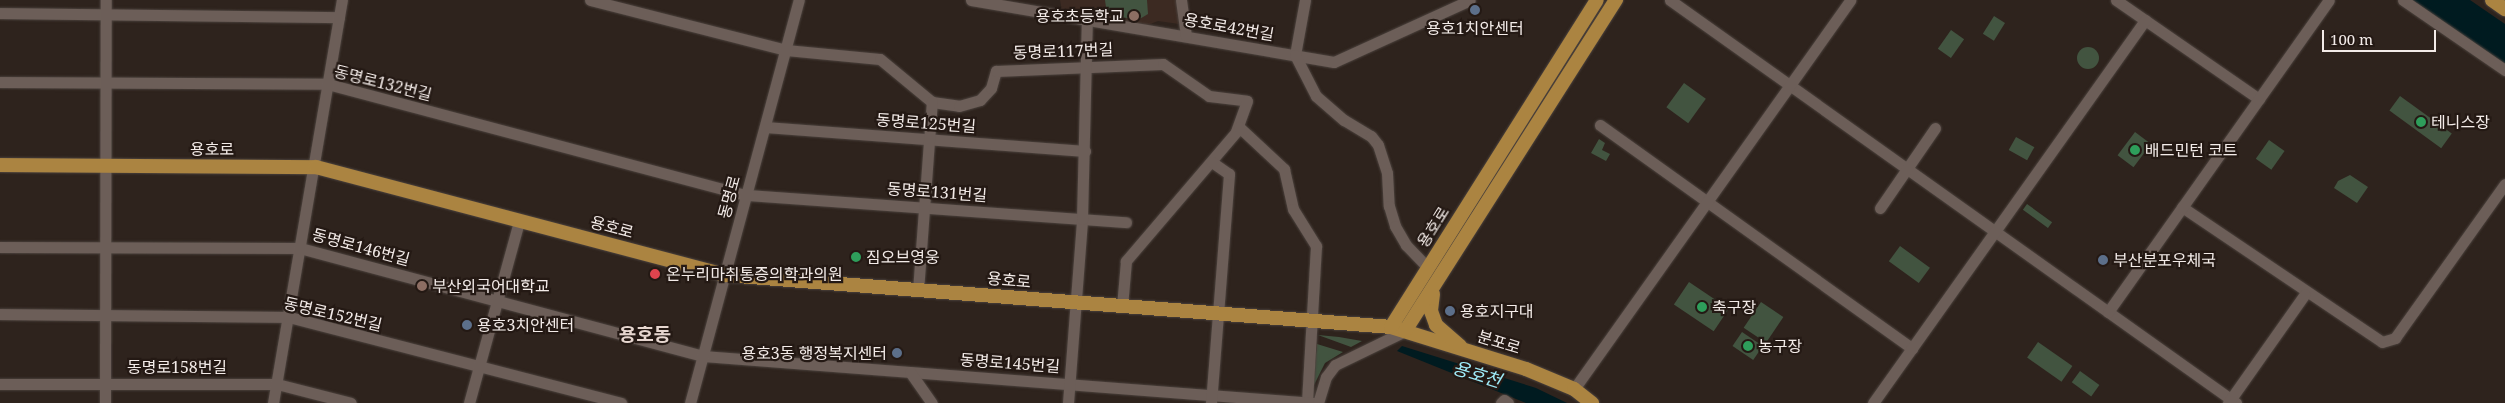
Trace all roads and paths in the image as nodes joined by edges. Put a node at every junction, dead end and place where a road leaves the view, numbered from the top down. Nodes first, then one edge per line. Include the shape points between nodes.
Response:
1 (106, 0) edge
2 (342, 0) edge
3 (590, 0) edge
4 (799, 0) edge
5 (971, 0) edge
6 (1181, 0) edge
7 (1305, 0) edge
8 (1470, 0) edge
9 (1597, 0) edge
10 (1616, 0) edge
11 (1670, 0) edge
12 (1850, 0) edge
13 (2116, 0) edge
14 (2329, 0) edge
15 (2403, 0) edge
16 (2492, 0) edge
17 (2505, 9) edge
18 (0, 13) edge
19 (106, 14) junction
20 (339, 17) junction
21 (1087, 20) junction
22 (2145, 20) junction
23 (1186, 36) junction
24 (786, 50) junction
25 (1295, 55) junction
26 (1088, 66) junction
27 (2505, 70) edge
28 (0, 82) edge
29 (106, 82) junction
30 (328, 84) junction
31 (1790, 85) junction
32 (2259, 99) junction
33 (932, 102) junction
34 (1600, 126) dead end
35 (765, 127) junction
36 (1239, 127) junction
37 (1936, 128) dead end
38 (929, 139) junction
39 (1085, 151) junction
40 (1212, 162) junction
41 (0, 166) edge
42 (105, 166) junction
43 (316, 167) junction
44 (1908, 169) junction
45 (2505, 184) edge
46 (746, 195) junction
47 (1708, 200) junction
48 (924, 208) junction
49 (1880, 208) dead end
50 (2182, 208) junction
51 (1082, 219) junction
52 (519, 221) junction
53 (1126, 222) dead end
54 (1995, 232) junction
55 (1446, 239) junction
56 (0, 247) edge
57 (105, 247) junction
58 (300, 248) junction
59 (1428, 268) junction
60 (725, 275) junction
61 (1437, 283) junction
62 (918, 291) junction
63 (2305, 294) junction
64 (498, 300) junction
65 (1076, 303) junction
66 (1122, 307) junction
67 (2108, 312) junction
68 (0, 314) edge
69 (106, 315) junction
70 (1219, 315) junction
71 (289, 317) junction
72 (1310, 322) junction
73 (1391, 327) junction
74 (1406, 331) junction
75 (1369, 347) junction
76 (1912, 348) junction
77 (1464, 350) junction
78 (703, 356) junction
79 (479, 366) junction
80 (910, 372) junction
81 (106, 383) junction
82 (0, 384) edge
83 (277, 384) junction
84 (1069, 384) junction
85 (1574, 388) junction
86 (1212, 399) edge
87 (1307, 402) edge
88 (2231, 402) edge
89 (106, 403) edge
90 (273, 403) edge
91 (351, 403) edge
92 (469, 403) edge
93 (621, 403) edge
94 (690, 403) edge
95 (932, 403) edge
96 (1068, 403) edge
97 (1314, 403) edge
98 (1318, 403) edge
99 (1501, 403) edge
100 (1508, 403) edge
101 (1592, 403) edge
102 (1873, 403) edge

1 - 19 street
2 - 20 street
3 - 24 street
4 - 24 street, 동명로
5 - 21 street, 용호로42번길
6 - 23 street
7 - 25 street
8 - 25 street, 용호로42번길 via 1334,62
9 - 55 main road, 용호로
10 - 61 main road, 용호로
11 - 31 street
12 - 31 street
13 - 22 street
14 - 32 street
15 - 27 street
16 - 17 main road
18 - 19 street
19 - 20 street
19 - 29 street
20 - 30 street
21 - 23 street, 용호로42번길
21 - 26 street
22 - 32 street
22 - 54 street
23 - 25 street, 용호로42번길
24 - 33 street via 880,59
24 - 35 street, 동명로
25 - 59 street via 1316,96 1344,120 1371,136 1378,145 1387,173 1395,226 1406,245
26 - 33 street, 동명로117번길 via 996,71 991,88 980,100 959,106
26 - 36 street, 동명로117번길 via 1163,64 1208,96 1247,101
26 - 39 street
28 - 29 street, 동명로132번길
29 - 30 street, 동명로132번길
29 - 42 street
30 - 43 street
30 - 46 street, 동명로132번길
31 - 44 street
31 - 47 street
32 - 50 street
33 - 38 street
34 - 47 street
35 - 38 street, 동명로125번길
35 - 46 street, 동명로
36 - 40 street
36 - 72 street via 1284,169 1294,209 1316,246
37 - 44 street
38 - 39 street, 동명로125번길
38 - 48 street
39 - 51 street
40 - 66 street via 1126,261
40 - 70 street via 1229,174
41 - 42 main road, 용호로
42 - 43 main road, 용호로
42 - 57 street
43 - 52 main road, 용호로
43 - 58 street
44 - 49 street
44 - 54 street
45 - 63 street via 2389,342 2376,342
46 - 48 street, 동명로131번길
46 - 60 street, 동명로
47 - 76 street
47 - 85 street
48 - 51 street, 동명로131번길
48 - 62 street
50 - 63 street
50 - 67 street
51 - 53 street, 동명로131번길
51 - 65 street
52 - 60 main road, 용호로
52 - 64 street
54 - 67 street
54 - 76 street
55 - 59 main road, 용호로
55 - 61 main road via 1446,250 1436,274
56 - 57 street, 동명로146번길
57 - 58 street, 동명로146번길
57 - 69 street
58 - 64 street, 동명로146번길
58 - 71 street
59 - 73 main road, 용호로
60 - 62 main road, 용호로
60 - 78 street, 동명로
61 - 74 main road, 용호로
61 - 77 main road via 1431,311 1436,325
62 - 65 main road, 용호로
63 - 88 street
64 - 78 street, 동명로146번길
64 - 79 street
65 - 66 main road, 용호로
65 - 84 street
66 - 70 main road, 용호로
67 - 88 street
68 - 69 street, 동명로152번길
69 - 71 street, 동명로152번길
69 - 81 street
70 - 72 main road, 용호로
70 - 86 street
71 - 79 street, 동명로152번길
71 - 83 street
72 - 73 main road, 용호로
72 - 87 street
73 - 74 main road, 분포로
73 - 75 street
74 - 75 street
74 - 77 main road, 분포로
75 - 98 street via 1335,365 1326,376
76 - 102 street
77 - 85 main road, 분포로
78 - 80 street, 동명로145번길
78 - 94 street, 동명로
79 - 92 street
79 - 93 street, 동명로152번길
80 - 84 street, 동명로145번길
80 - 95 street
81 - 82 street, 동명로158번길
81 - 83 street, 동명로158번길
81 - 89 street
83 - 90 street
83 - 91 street, 동명로158번길
84 - 86 street, 동명로145번길
84 - 96 street
85 - 101 main road, 분포로
86 - 87 street, 동명로145번길
87 - 97 street, 동명로145번길
99 - 100 street via 1504,400

